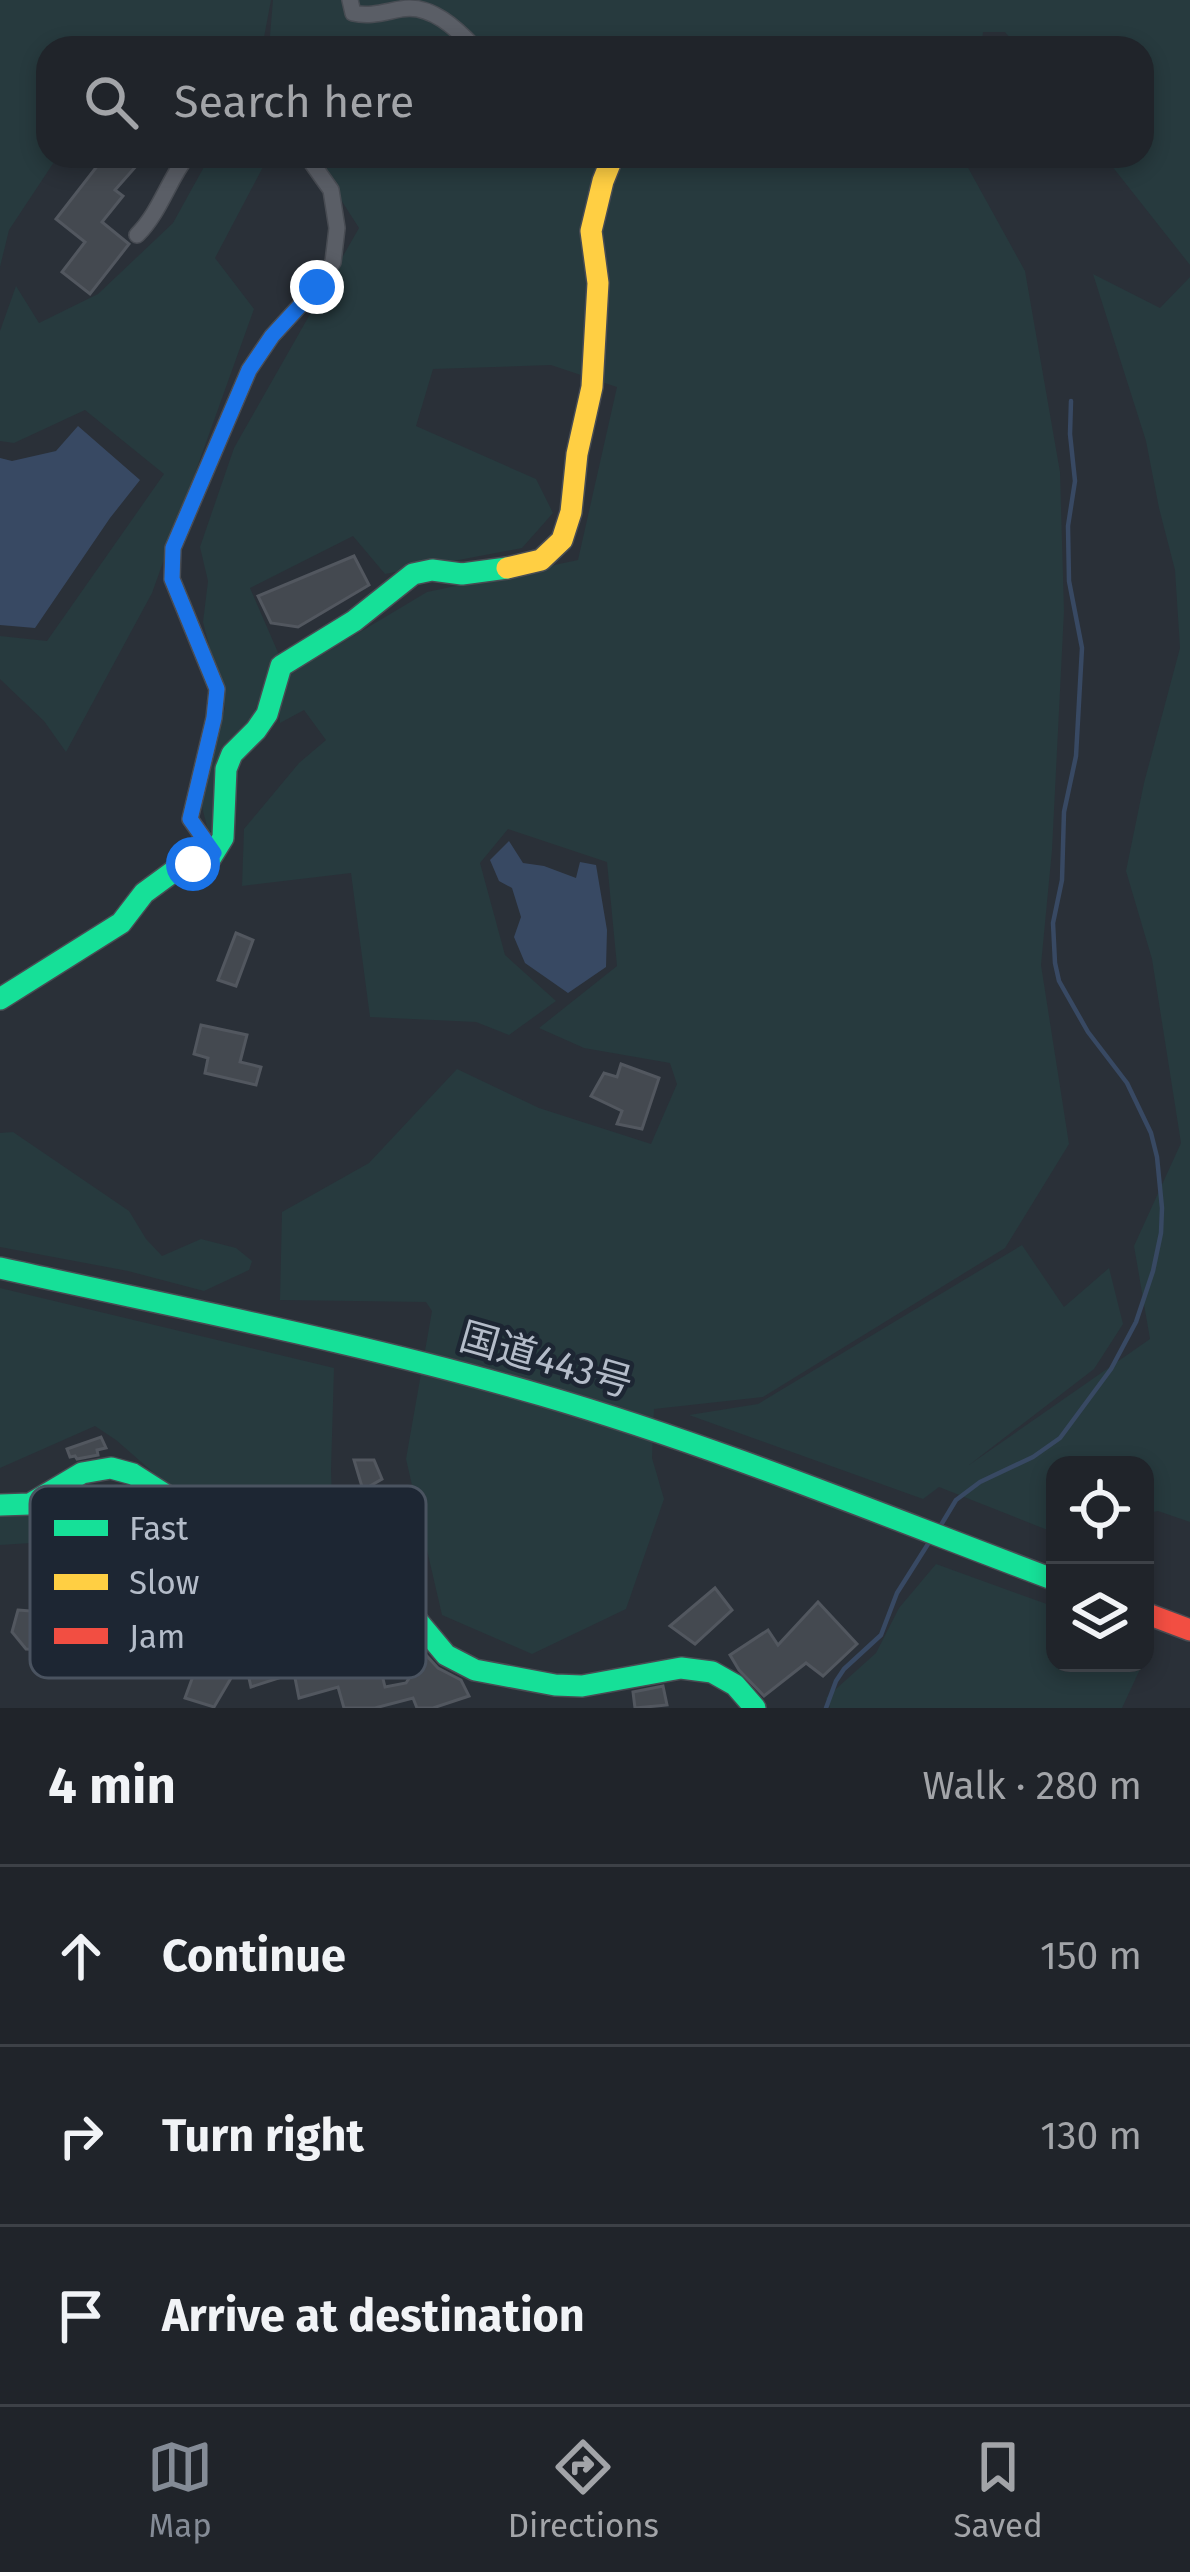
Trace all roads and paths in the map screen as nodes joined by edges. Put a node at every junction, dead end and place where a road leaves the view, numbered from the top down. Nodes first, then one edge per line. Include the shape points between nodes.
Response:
1 (350, 0) edge
2 (463, 36) edge
3 (178, 168) edge
4 (315, 168) edge
5 (608, 168) edge
6 (137, 235) dead end
7 (214, 853) junction
8 (0, 999) edge
9 (0, 1268) edge
10 (60, 1486) edge
11 (152, 1486) edge
12 (30, 1504) edge
13 (0, 1505) edge
14 (1046, 1577) edge
15 (1154, 1616) edge
16 (1190, 1630) edge
17 (426, 1631) edge
18 (755, 1708) edge

1 - 2 street via 353,13 366,16 426,11
3 - 6 street
4 - 7 street via 331,190 333,262 249,370 173,548 172,579 217,689 190,819
5 - 7 main road via 591,231 598,283 592,387 562,540 524,565 413,574 281,666 267,714 226,769 223,838
7 - 8 main road via 174,871 121,923
9 - 14 main road, 国道443号 via 546,1396
10 - 11 main road via 111,1468
12 - 13 main road
15 - 16 main road
17 - 18 main road via 476,1670 582,1686 681,1668 712,1672

